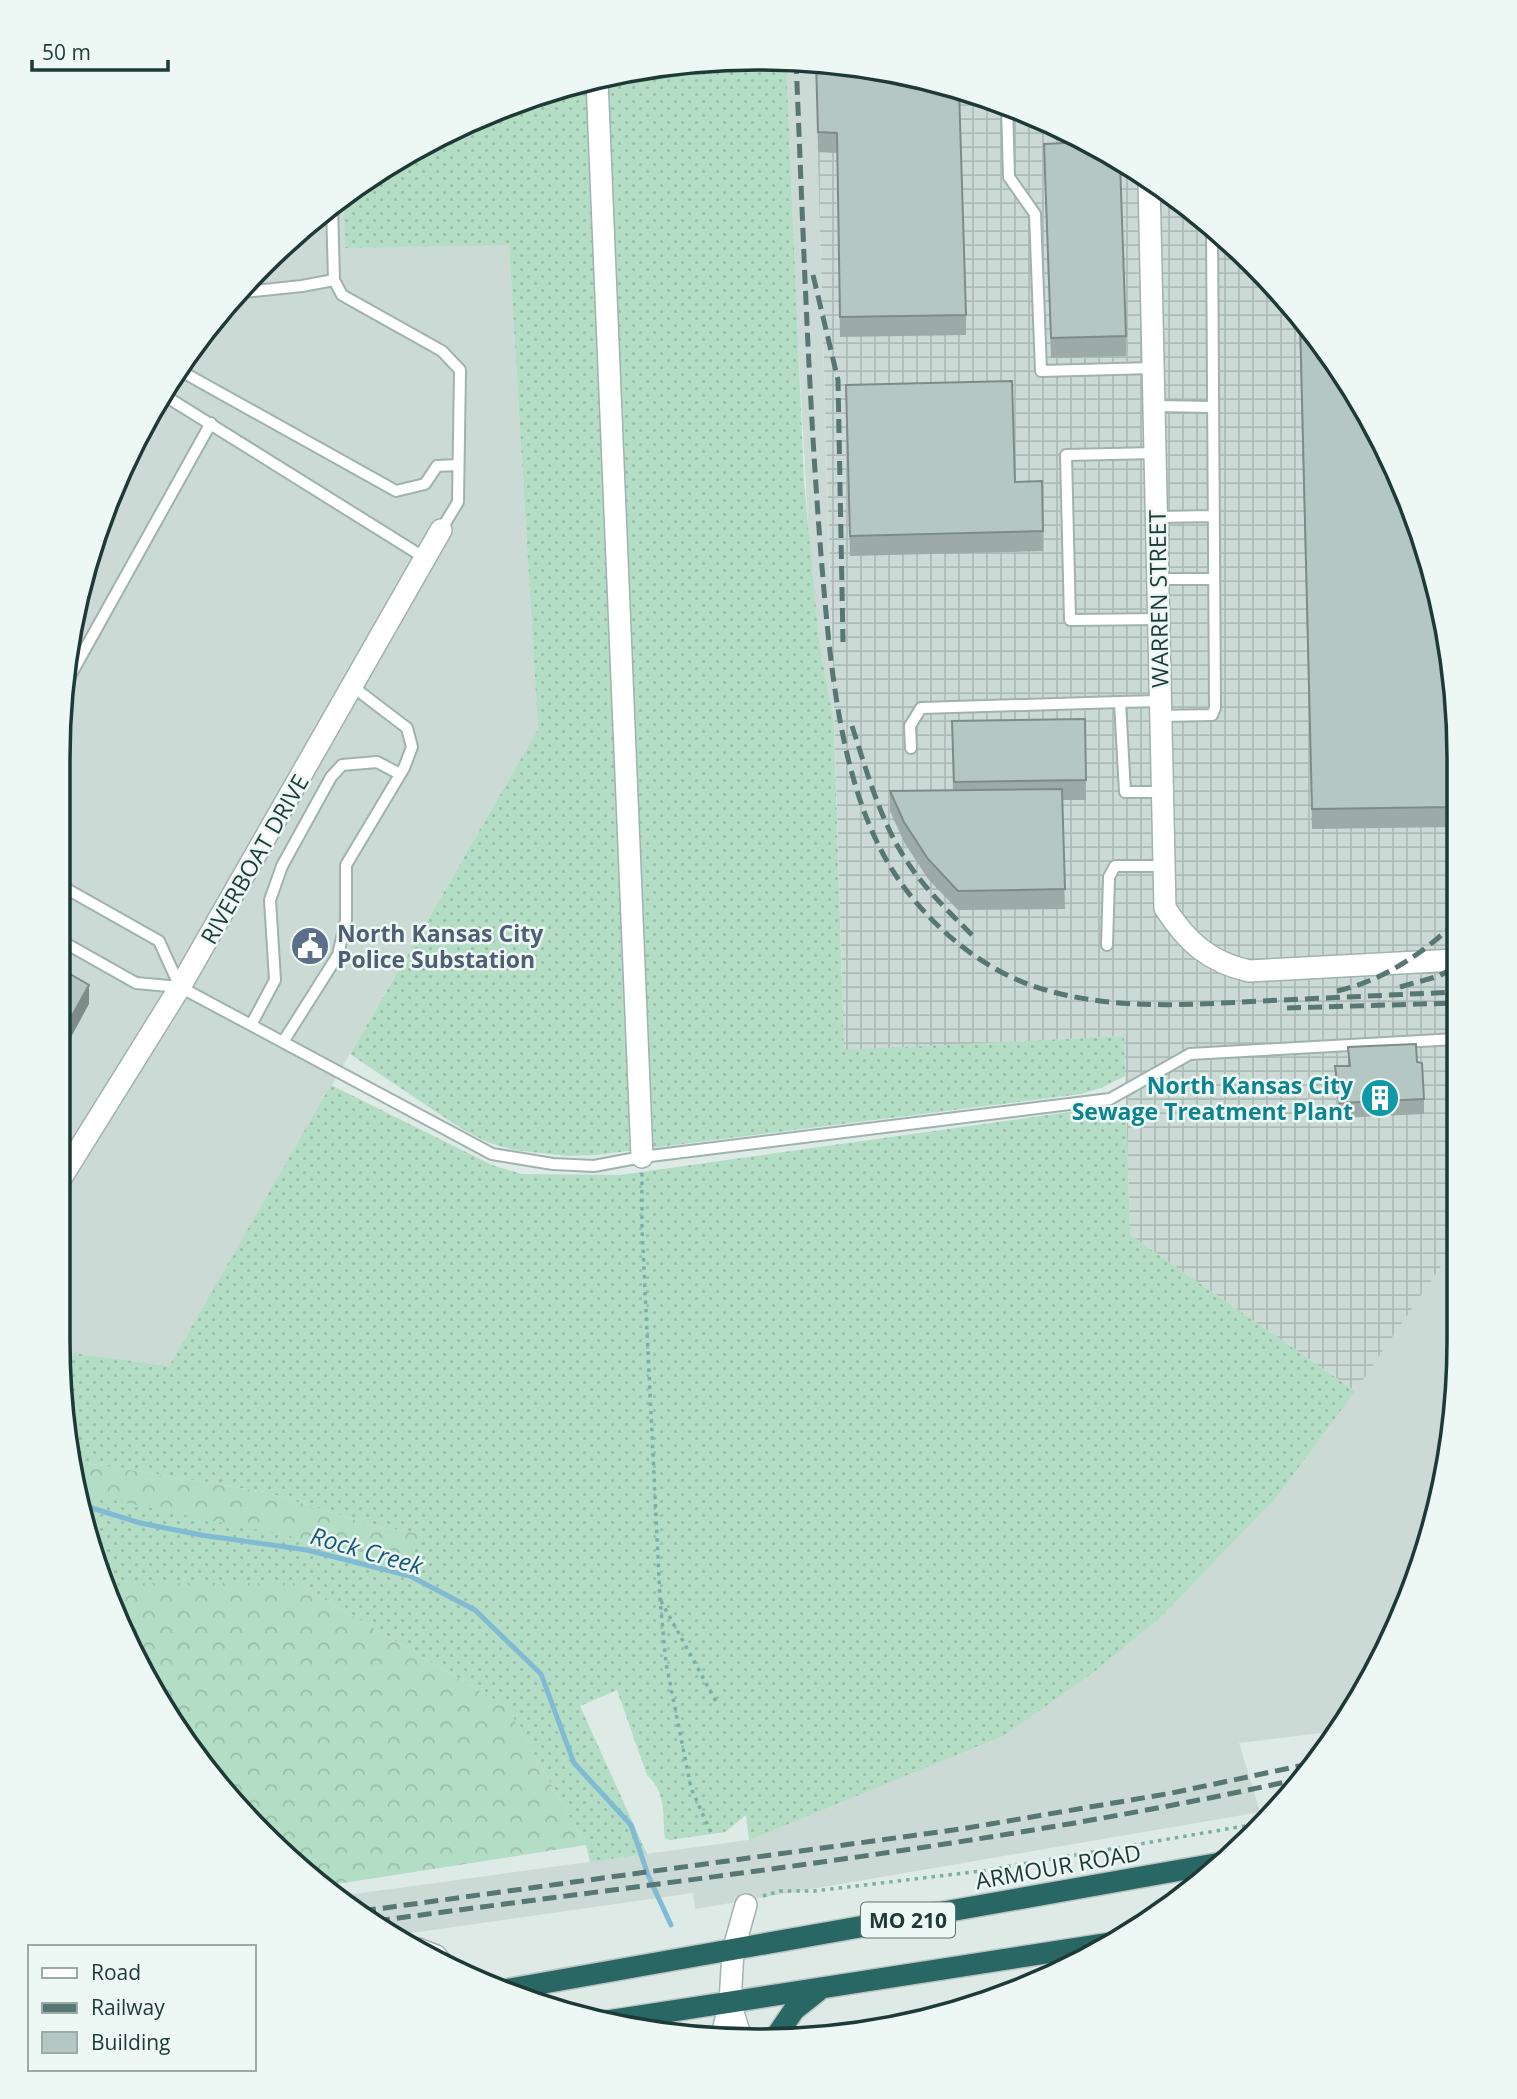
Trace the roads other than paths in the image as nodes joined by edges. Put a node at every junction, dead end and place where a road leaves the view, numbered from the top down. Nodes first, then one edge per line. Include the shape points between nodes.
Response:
1 (597, 89) edge
2 (1007, 117) edge
3 (1153, 194) edge
4 (332, 218) edge
5 (1212, 241) edge
6 (334, 280) junction
7 (254, 291) edge
8 (1153, 368) junction
9 (187, 374) edge
10 (171, 400) edge
11 (1154, 406) junction
12 (1213, 407) junction
13 (211, 424) junction
14 (1155, 453) junction
15 (458, 465) junction
16 (1214, 516) junction
17 (1156, 517) junction
18 (441, 530) joint
19 (425, 558) junction
20 (1158, 579) junction
21 (1214, 579) junction
22 (1159, 618) junction
23 (77, 664) edge
24 (352, 686) junction
25 (1119, 702) junction
26 (1161, 708) junction
27 (911, 748) dead end
28 (400, 774) junction
29 (1162, 792) junction
30 (1164, 866) junction
31 (70, 891) edge
32 (1107, 945) dead end
33 (70, 946) edge
34 (1447, 960) edge
35 (180, 987) junction
36 (251, 1025) junction
37 (1447, 1040) edge
38 (283, 1042) junction
39 (642, 1157) junction
40 (70, 1164) edge
41 (1202, 1866) edge
42 (746, 1905) road end
43 (1083, 1947) edge
44 (733, 1951) junction
45 (523, 1987) edge
46 (820, 1989) junction
47 (730, 2003) junction
48 (641, 2016) junction
49 (632, 2017) edge
50 (646, 2019) edge
51 (724, 2028) edge
52 (781, 2028) edge
53 (738, 2029) edge

1 - 39 street
2 - 8 lane via 1009,177 1035,214 1041,370
3 - 8 street, WARREN STREET
4 - 6 lane
5 - 12 lane
6 - 7 lane
6 - 15 lane via 342,295 442,351 460,370
8 - 11 street, WARREN STREET
9 - 15 lane via 396,491 425,484 437,466
10 - 13 lane
11 - 12 lane
11 - 14 street, WARREN STREET
12 - 16 lane
13 - 19 lane
13 - 23 lane
14 - 17 street, WARREN STREET
14 - 22 lane via 1066,455 1070,620
15 - 18 lane via 458,502
16 - 17 lane
16 - 21 lane
17 - 20 street, WARREN STREET
18 - 19 street, RIVERBOAT DRIVE
19 - 24 street, RIVERBOAT DRIVE
20 - 21 lane
20 - 22 street, WARREN STREET
21 - 26 lane via 1212,716
22 - 26 street, WARREN STREET
24 - 28 lane via 407,728 412,747
24 - 35 street, RIVERBOAT DRIVE
25 - 26 lane
25 - 27 lane via 920,708 910,726
25 - 29 lane via 1125,792
26 - 29 street, WARREN STREET
28 - 36 lane via 377,762 342,765 331,777 282,866 270,900 275,980
28 - 38 lane via 346,865 346,920 338,955
29 - 30 street, WARREN STREET
30 - 32 lane via 1115,866 1109,877
30 - 34 street, WARREN STREET via 1165,908 1179,930 1228,967 1249,971
31 - 35 lane via 159,941
33 - 35 lane via 136,983
35 - 36 lane
35 - 40 street, RIVERBOAT DRIVE
36 - 38 lane
37 - 39 lane via 1190,1054 1110,1099
38 - 39 lane via 492,1154 594,1166
41 - 44 highway, ARMOUR ROAD / MO 210
42 - 44 street
43 - 46 highway, MO 210
44 - 45 highway, MO 210
44 - 47 street
46 - 47 highway, MO 210
46 - 52 highway via 794,2010
47 - 48 highway, MO 210
47 - 51 street
47 - 53 street
48 - 49 highway, MO 210
48 - 50 highway

